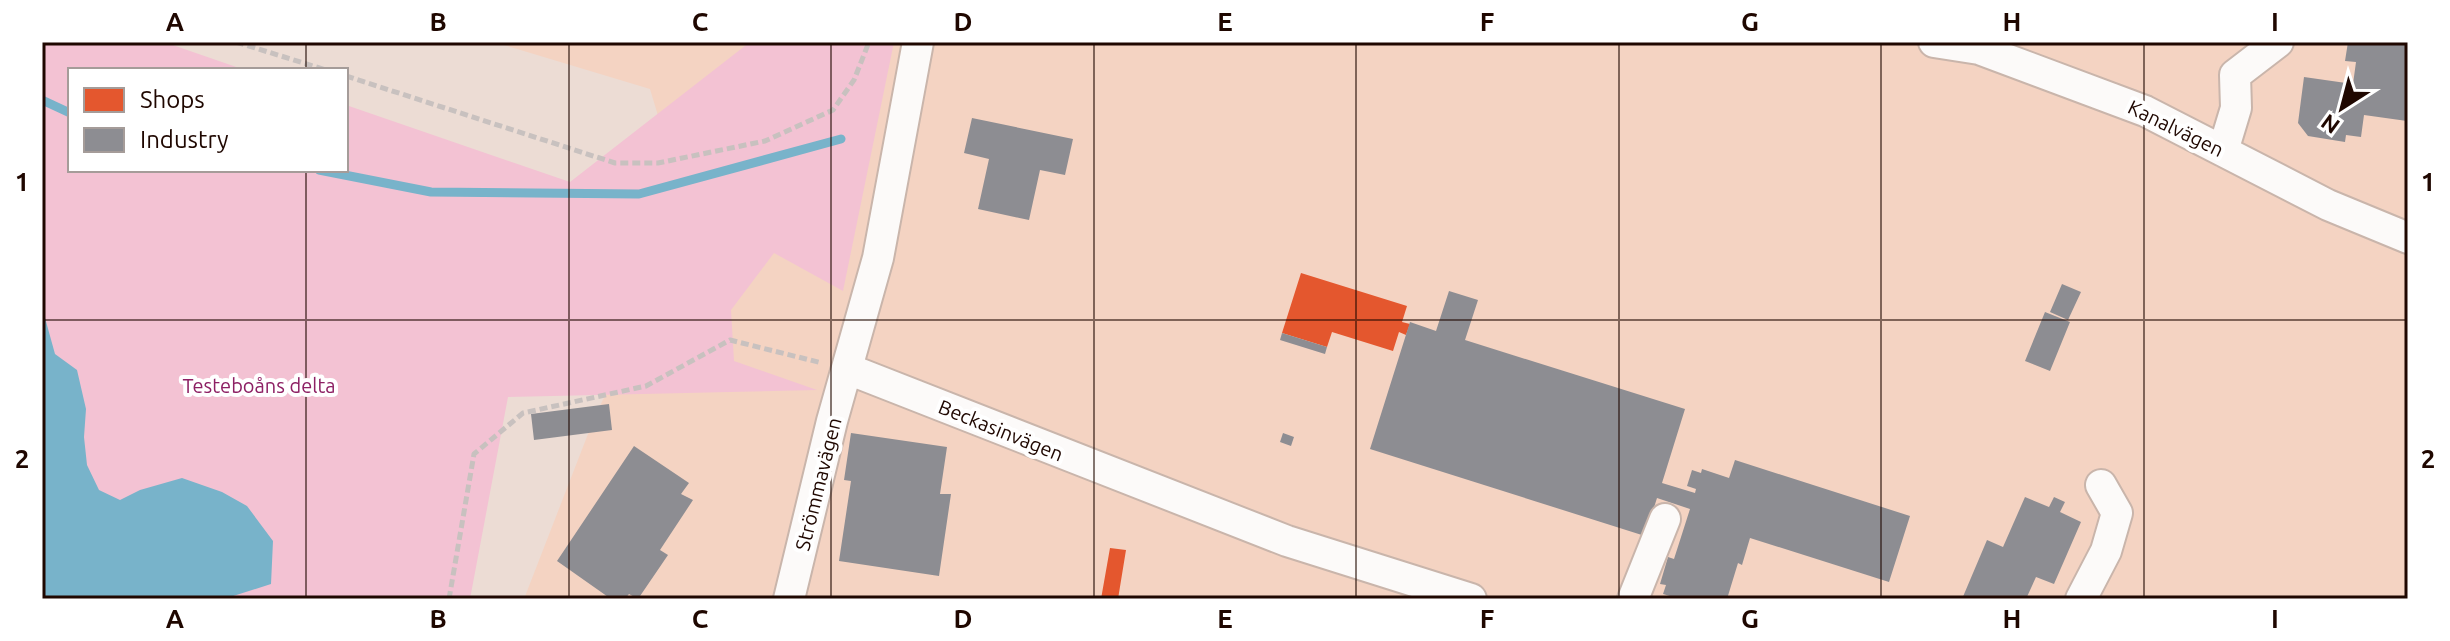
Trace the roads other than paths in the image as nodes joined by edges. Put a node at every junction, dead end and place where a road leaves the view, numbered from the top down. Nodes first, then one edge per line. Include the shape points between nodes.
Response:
1 (918, 42) edge
2 (1934, 42) edge
3 (2278, 42) edge
4 (2223, 151) junction
5 (2408, 238) edge
6 (848, 369) junction
7 (2101, 485) dead end
8 (1665, 519) dead end
9 (1396, 587) edge
10 (789, 599) edge
11 (1471, 599) edge
12 (1633, 599) edge
13 (2081, 599) edge

1 - 6 street via 878,258
2 - 4 street, Kanalvägen via 1979,49 2048,74 2145,111
3 - 4 street via 2235,75 2236,108
4 - 5 street, Kanalvägen via 2328,205
6 - 9 street, Beckasinvägen
6 - 10 street, Strömmavägen
7 - 13 street via 2117,513 2106,551
8 - 12 street
9 - 11 street, Beckasinvägen

